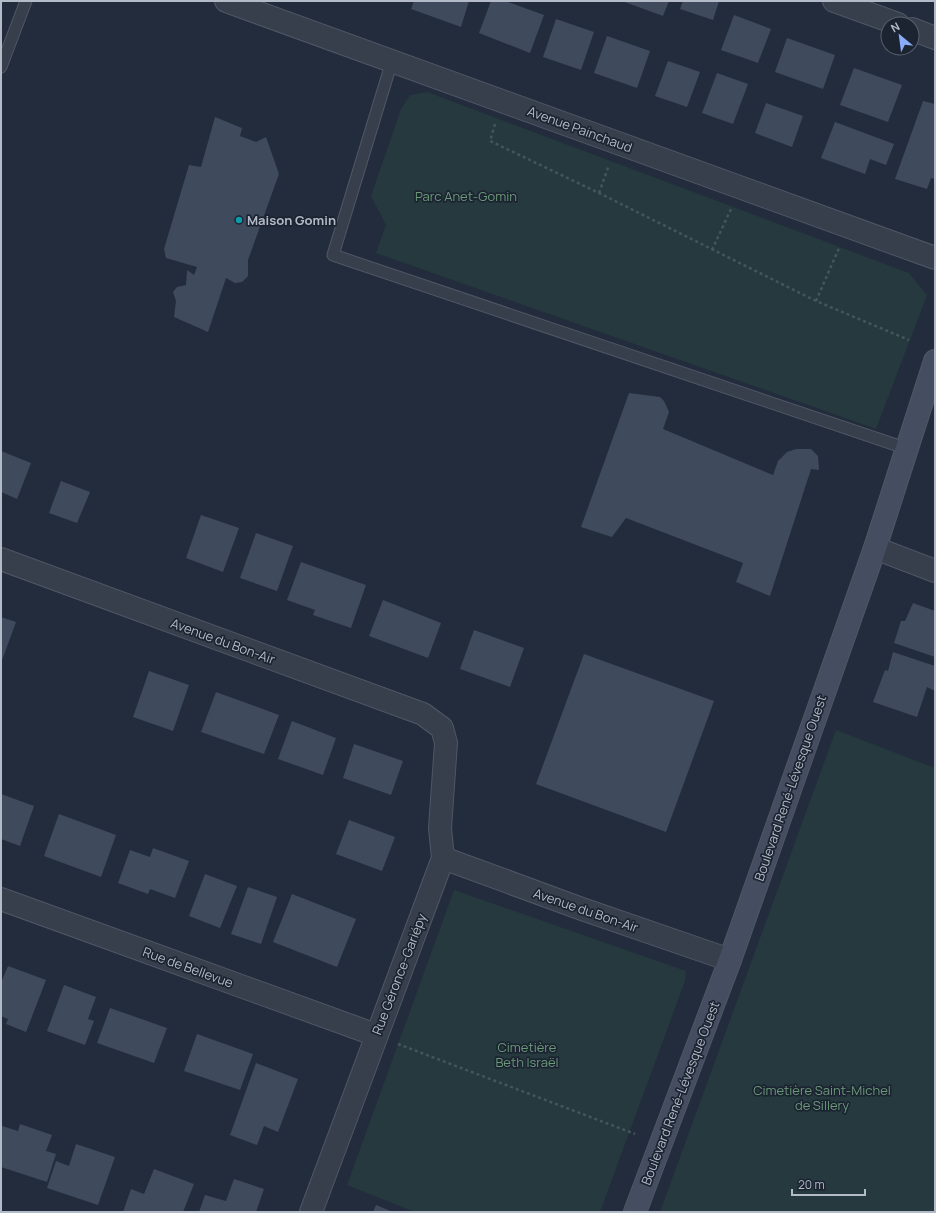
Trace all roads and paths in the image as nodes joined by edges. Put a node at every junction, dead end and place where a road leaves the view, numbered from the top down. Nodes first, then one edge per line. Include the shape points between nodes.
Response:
1 (26, 1) edge
2 (226, 1) edge
3 (834, 1) edge
4 (880, 18) edge
5 (920, 32) edge
6 (935, 38) edge
7 (392, 61) junction
8 (1, 67) edge
9 (503, 101) junction
10 (618, 143) junction
11 (741, 188) junction
12 (599, 193) junction
13 (848, 227) junction
14 (712, 250) junction
15 (935, 258) edge
16 (816, 301) junction
17 (909, 340) dead end
18 (935, 361) edge
19 (908, 449) junction
20 (875, 548) junction
21 (1, 559) edge
22 (935, 571) edge
23 (442, 728) joint
24 (443, 858) junction
25 (1, 899) edge
26 (730, 960) junction
27 (376, 1035) junction
28 (635, 1134) dead end
29 (311, 1212) edge
30 (635, 1212) edge

1 - 8 lane
2 - 7 street, Avenue Painchaud
3 - 4 street
5 - 6 street
7 - 9 street, Avenue Painchaud
7 - 19 lane via 333,255
9 - 10 street, Avenue Painchaud
9 - 12 path via 490,141
10 - 11 street, Avenue Painchaud
10 - 12 path
11 - 13 street, Avenue Painchaud
11 - 14 path
12 - 14 path
13 - 15 street, Avenue Painchaud
13 - 16 path
14 - 16 path
16 - 17 path
18 - 19 main road, Boulevard René-Lévesque Ouest
19 - 20 main road, Boulevard René-Lévesque Ouest
20 - 22 street
20 - 26 main road, Boulevard René-Lévesque Ouest
21 - 23 street, Avenue du Bon-Air via 423,714
23 - 24 street, Rue Géronce-Gariépy via 446,743 440,828
24 - 26 street, Avenue du Bon-Air
24 - 27 street, Rue Géronce-Gariépy
25 - 27 street, Rue de Bellevue
26 - 30 main road, Boulevard René-Lévesque Ouest
27 - 28 path
27 - 29 street, Rue Géronce-Gariépy

